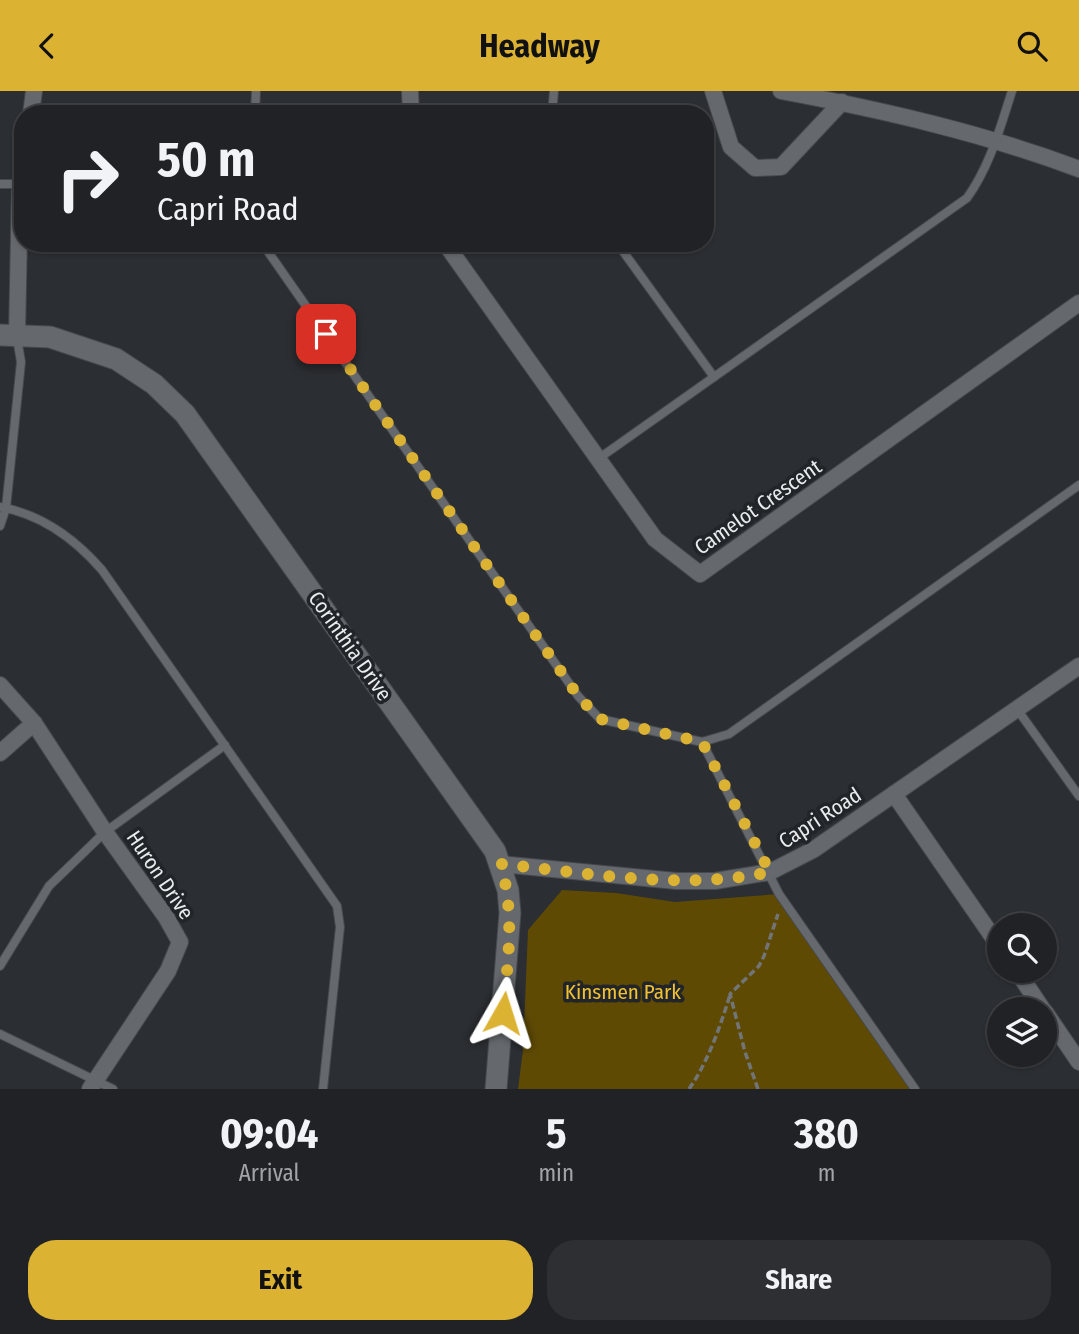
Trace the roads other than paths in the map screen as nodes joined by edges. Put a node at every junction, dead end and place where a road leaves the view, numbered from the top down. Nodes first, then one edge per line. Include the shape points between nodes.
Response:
1 (713, 91) edge
2 (781, 91) edge
3 (1012, 91) edge
4 (842, 102) junction
5 (996, 141) junction
6 (1079, 169) edge
7 (15, 252) edge
8 (268, 252) edge
9 (451, 252) edge
10 (624, 252) edge
11 (1079, 303) edge
12 (8, 335) edge
13 (714, 377) junction
14 (598, 459) junction
15 (1079, 485) edge
16 (3, 508) edge
17 (0, 526) edge
18 (1079, 666) edge
19 (0, 685) edge
20 (1017, 709) junction
21 (34, 723) junction
22 (702, 742) junction
23 (225, 745) junction
24 (0, 753) edge
25 (894, 794) junction
26 (1079, 796) edge
27 (105, 832) junction
28 (501, 864) junction
29 (770, 872) junction
30 (987, 929) edge
31 (0, 966) edge
32 (1057, 1030) edge
33 (0, 1034) edge
34 (1079, 1062) edge
35 (92, 1084) edge
36 (113, 1089) edge
37 (323, 1089) edge
38 (496, 1089) edge
39 (915, 1089) edge

1 - 4 street via 732,147 755,168 780,167
2 - 4 street
3 - 5 lane
4 - 5 street
5 - 6 street
5 - 13 lane via 967,198
7 - 12 street
8 - 22 lane via 578,696 600,719
9 - 14 street, Camelot Crescent
10 - 13 lane
11 - 14 street, Camelot Crescent via 700,574 655,539
12 - 16 lane via 21,362
12 - 28 street, Corinthia Drive via 50,337 116,359 154,384 185,414
13 - 14 lane
15 - 22 lane via 729,734
16 - 17 lane
16 - 23 lane via 69,537 87,553
18 - 20 street, Capri Road
19 - 21 street, Huron Drive
20 - 25 street, Capri Road
20 - 26 lane
21 - 24 street
21 - 27 street, Huron Drive
22 - 29 lane
23 - 27 lane
23 - 37 lane via 337,906 340,927
25 - 29 street, Capri Road
25 - 30 street
27 - 31 lane via 49,886
27 - 35 street, Huron Drive via 180,941 168,971
28 - 29 street, Capri Road via 676,881 715,881
28 - 38 street, Corinthia Drive via 508,890 510,937
29 - 39 lane via 782,898
32 - 34 street
33 - 35 lane
35 - 36 lane

